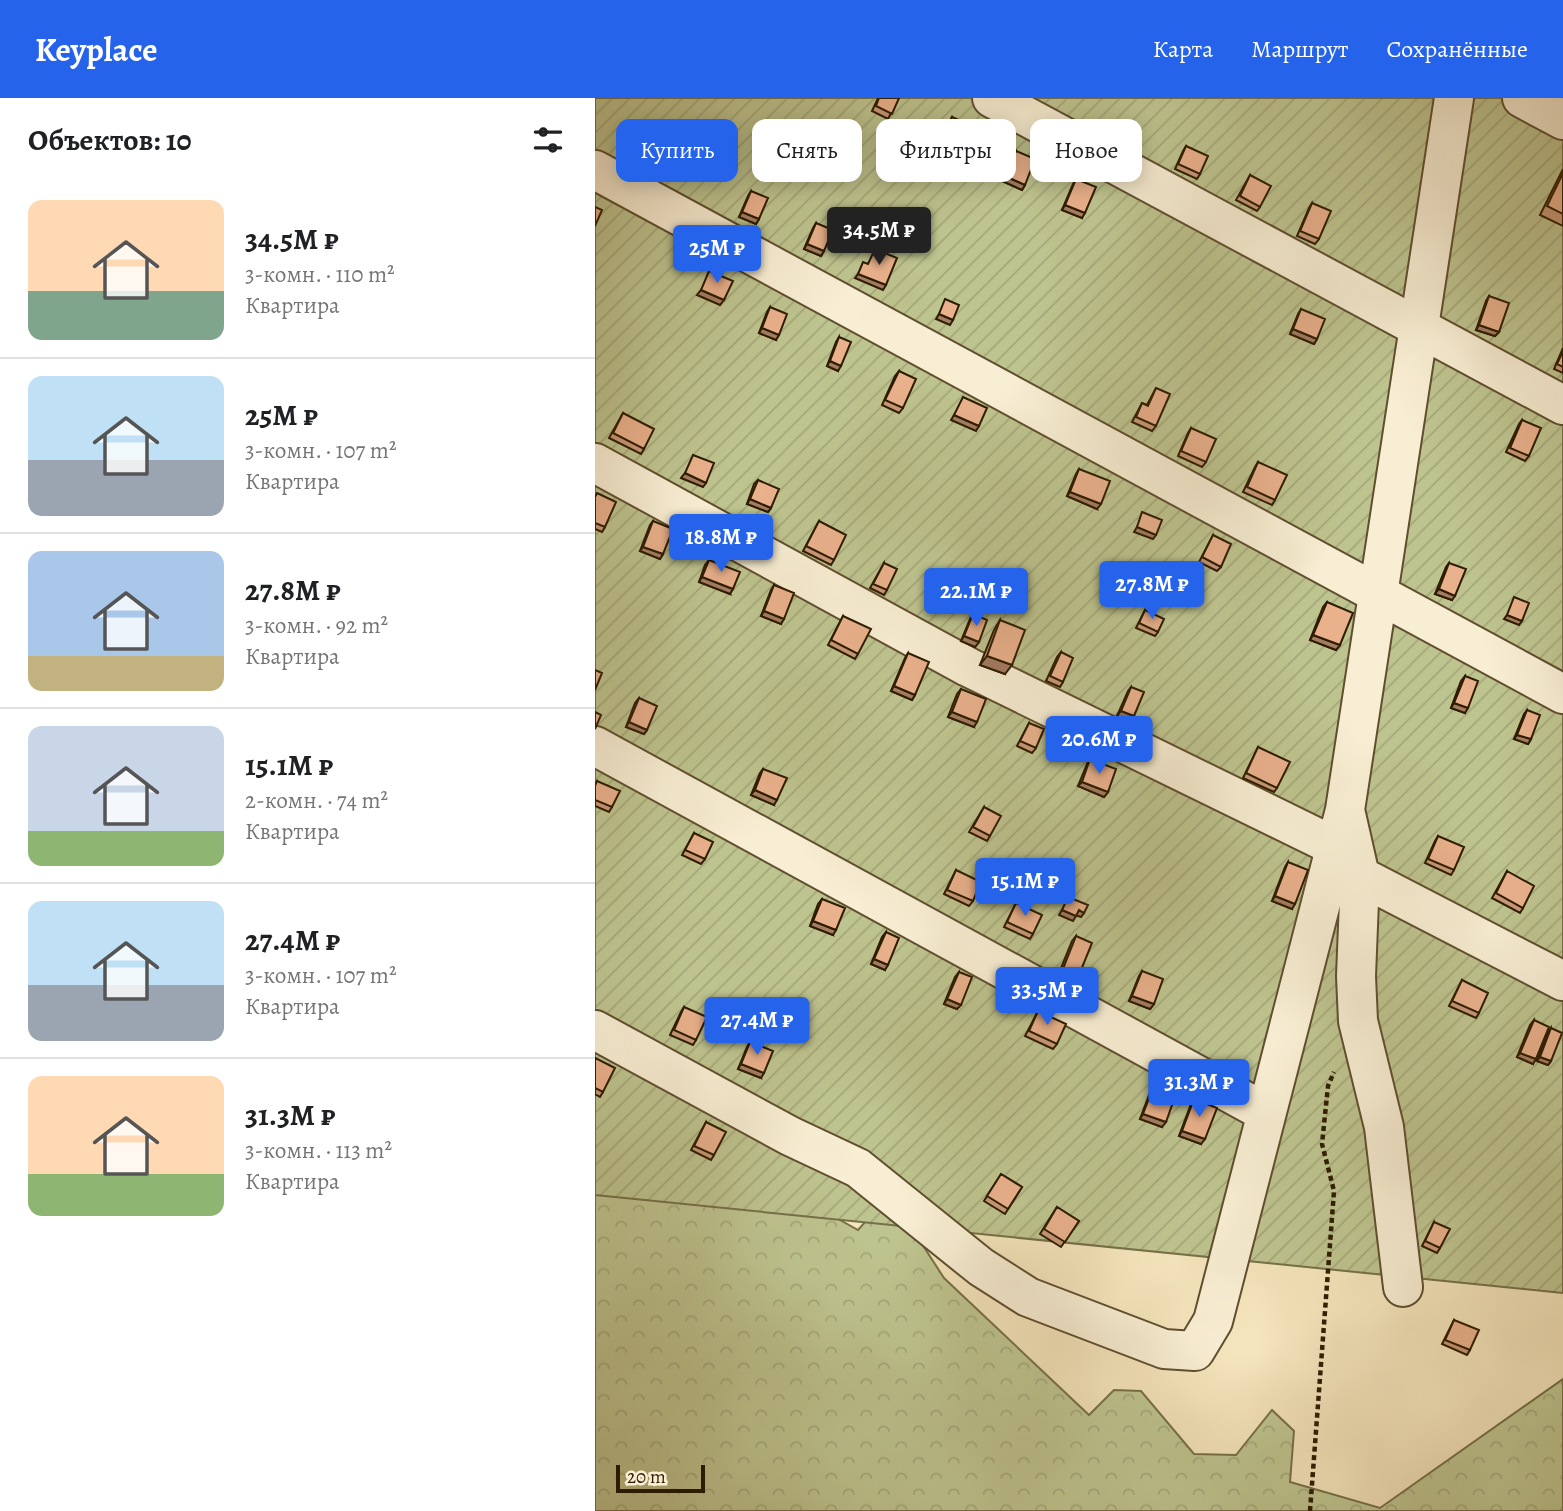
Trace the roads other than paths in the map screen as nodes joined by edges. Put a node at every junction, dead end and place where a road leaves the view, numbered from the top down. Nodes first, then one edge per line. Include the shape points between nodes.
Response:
1 (992, 98) edge
2 (1454, 98) edge
3 (1522, 98) edge
4 (1563, 120) edge
5 (595, 170) edge
6 (1419, 328) junction
7 (1563, 405) edge
8 (595, 463) edge
9 (1378, 595) junction
10 (1563, 694) edge
11 (595, 746) edge
12 (1345, 810) junction
13 (1336, 847) junction
14 (1360, 876) junction
15 (1563, 981) edge
16 (595, 1030) edge
17 (1265, 1112) junction
18 (1403, 1287) dead end

1 - 6 street
2 - 6 street
3 - 4 street
5 - 9 street
6 - 7 street
6 - 9 street
8 - 13 street via 968,667
9 - 10 street
9 - 12 street
11 - 17 street
12 - 13 street
12 - 14 street
13 - 17 street
14 - 15 street
14 - 18 street via 1358,1021 1384,1127
16 - 17 street via 858,1168 981,1267 1028,1297 1164,1349 1195,1351 1213,1321

